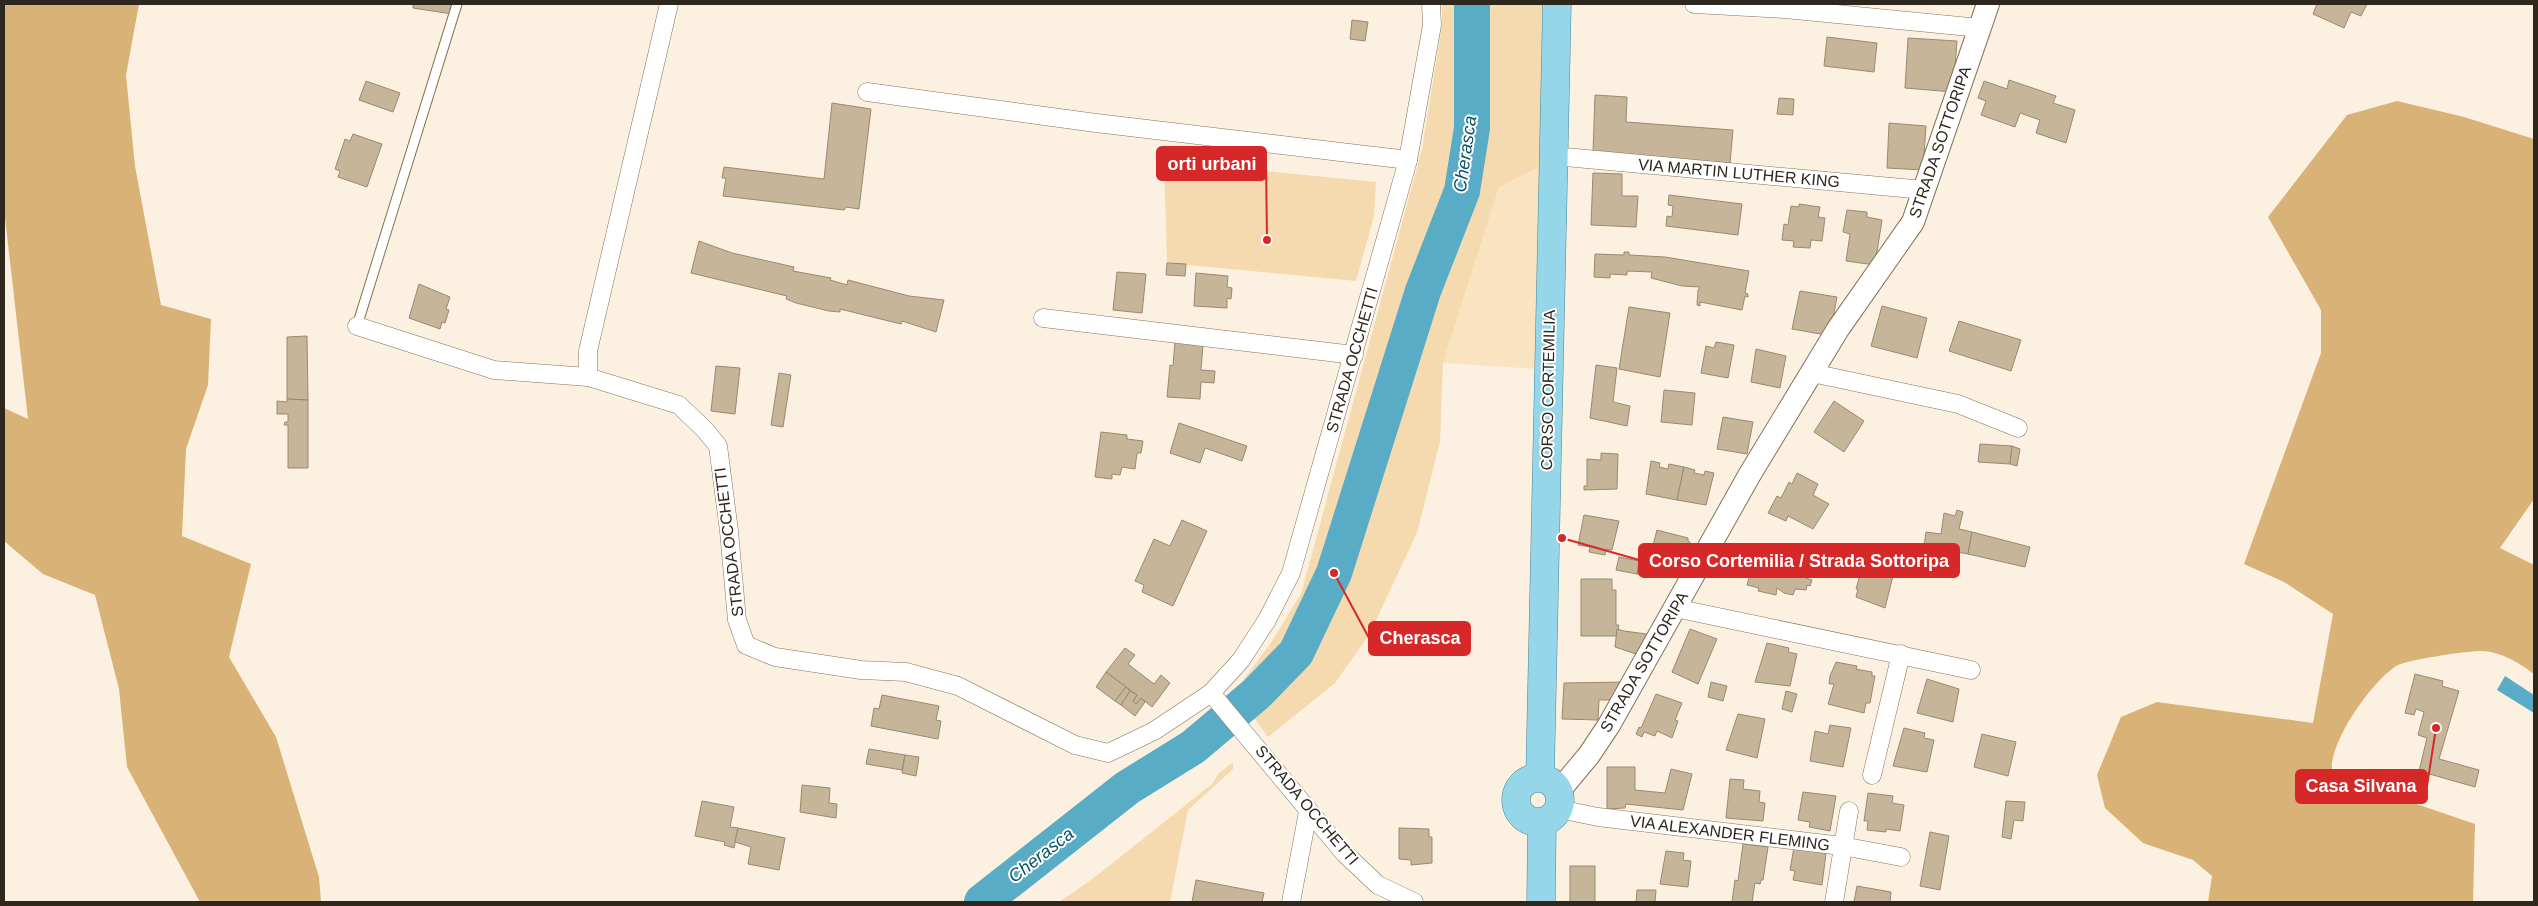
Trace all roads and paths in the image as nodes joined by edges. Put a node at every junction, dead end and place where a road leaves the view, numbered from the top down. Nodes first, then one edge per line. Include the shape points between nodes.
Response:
1 (457, 4) edge
2 (669, 4) edge
3 (1431, 4) edge
4 (1557, 4) edge
5 (1694, 4) edge
6 (1988, 4) edge
7 (1980, 28) junction
8 (867, 92) dead end
9 (1554, 156) junction
10 (1408, 160) junction
11 (1924, 190) junction
12 (1043, 318) dead end
13 (357, 326) joint
14 (1354, 354) junction
15 (1812, 373) junction
16 (588, 377) junction
17 (2018, 428) dead end
18 (1675, 608) junction
19 (1901, 654) junction
20 (1971, 670) dead end
21 (1211, 693) junction
22 (1872, 775) dead end
23 (1550, 800) junction
24 (1849, 811) dead end
25 (1308, 812) junction
26 (1842, 846) junction
27 (1901, 857) dead end
28 (1291, 902) edge
29 (1414, 902) edge
30 (1541, 902) edge
31 (1834, 902) edge

1 - 13 lane
2 - 16 street via 588,351
3 - 10 street, STRADA OCCHETTI via 1432,25
4 - 9 main road, CORSO CORTEMILIA
5 - 7 street via 1785,9
6 - 7 street, STRADA SOTTORIPA
7 - 11 street, STRADA SOTTORIPA
8 - 10 street
9 - 11 street, VIA MARTIN LUTHER KING
9 - 23 main road, CORSO CORTEMILIA
10 - 14 street, STRADA OCCHETTI
11 - 15 street, STRADA SOTTORIPA via 1913,222 1838,329
12 - 14 street
13 - 16 street, STRADA OCCHETTI via 494,370
14 - 21 street, STRADA OCCHETTI via 1291,573 1246,652
15 - 17 street via 1958,404
15 - 18 street, STRADA SOTTORIPA via 1750,474
16 - 21 street, STRADA OCCHETTI via 679,405 718,446 737,620 746,645 775,657 861,670 906,672 958,686 1075,745 1108,753 1154,731
18 - 19 street
18 - 23 street, STRADA SOTTORIPA via 1590,755
19 - 20 street
19 - 22 street
21 - 25 street, STRADA OCCHETTI
23 - 26 street, VIA ALEXANDER FLEMING via 1598,818
23 - 30 main road, CORSO CORTEMILIA
24 - 26 street
25 - 28 street
25 - 29 street, STRADA OCCHETTI via 1378,885
26 - 27 street, VIA ALEXANDER FLEMING
26 - 31 street

